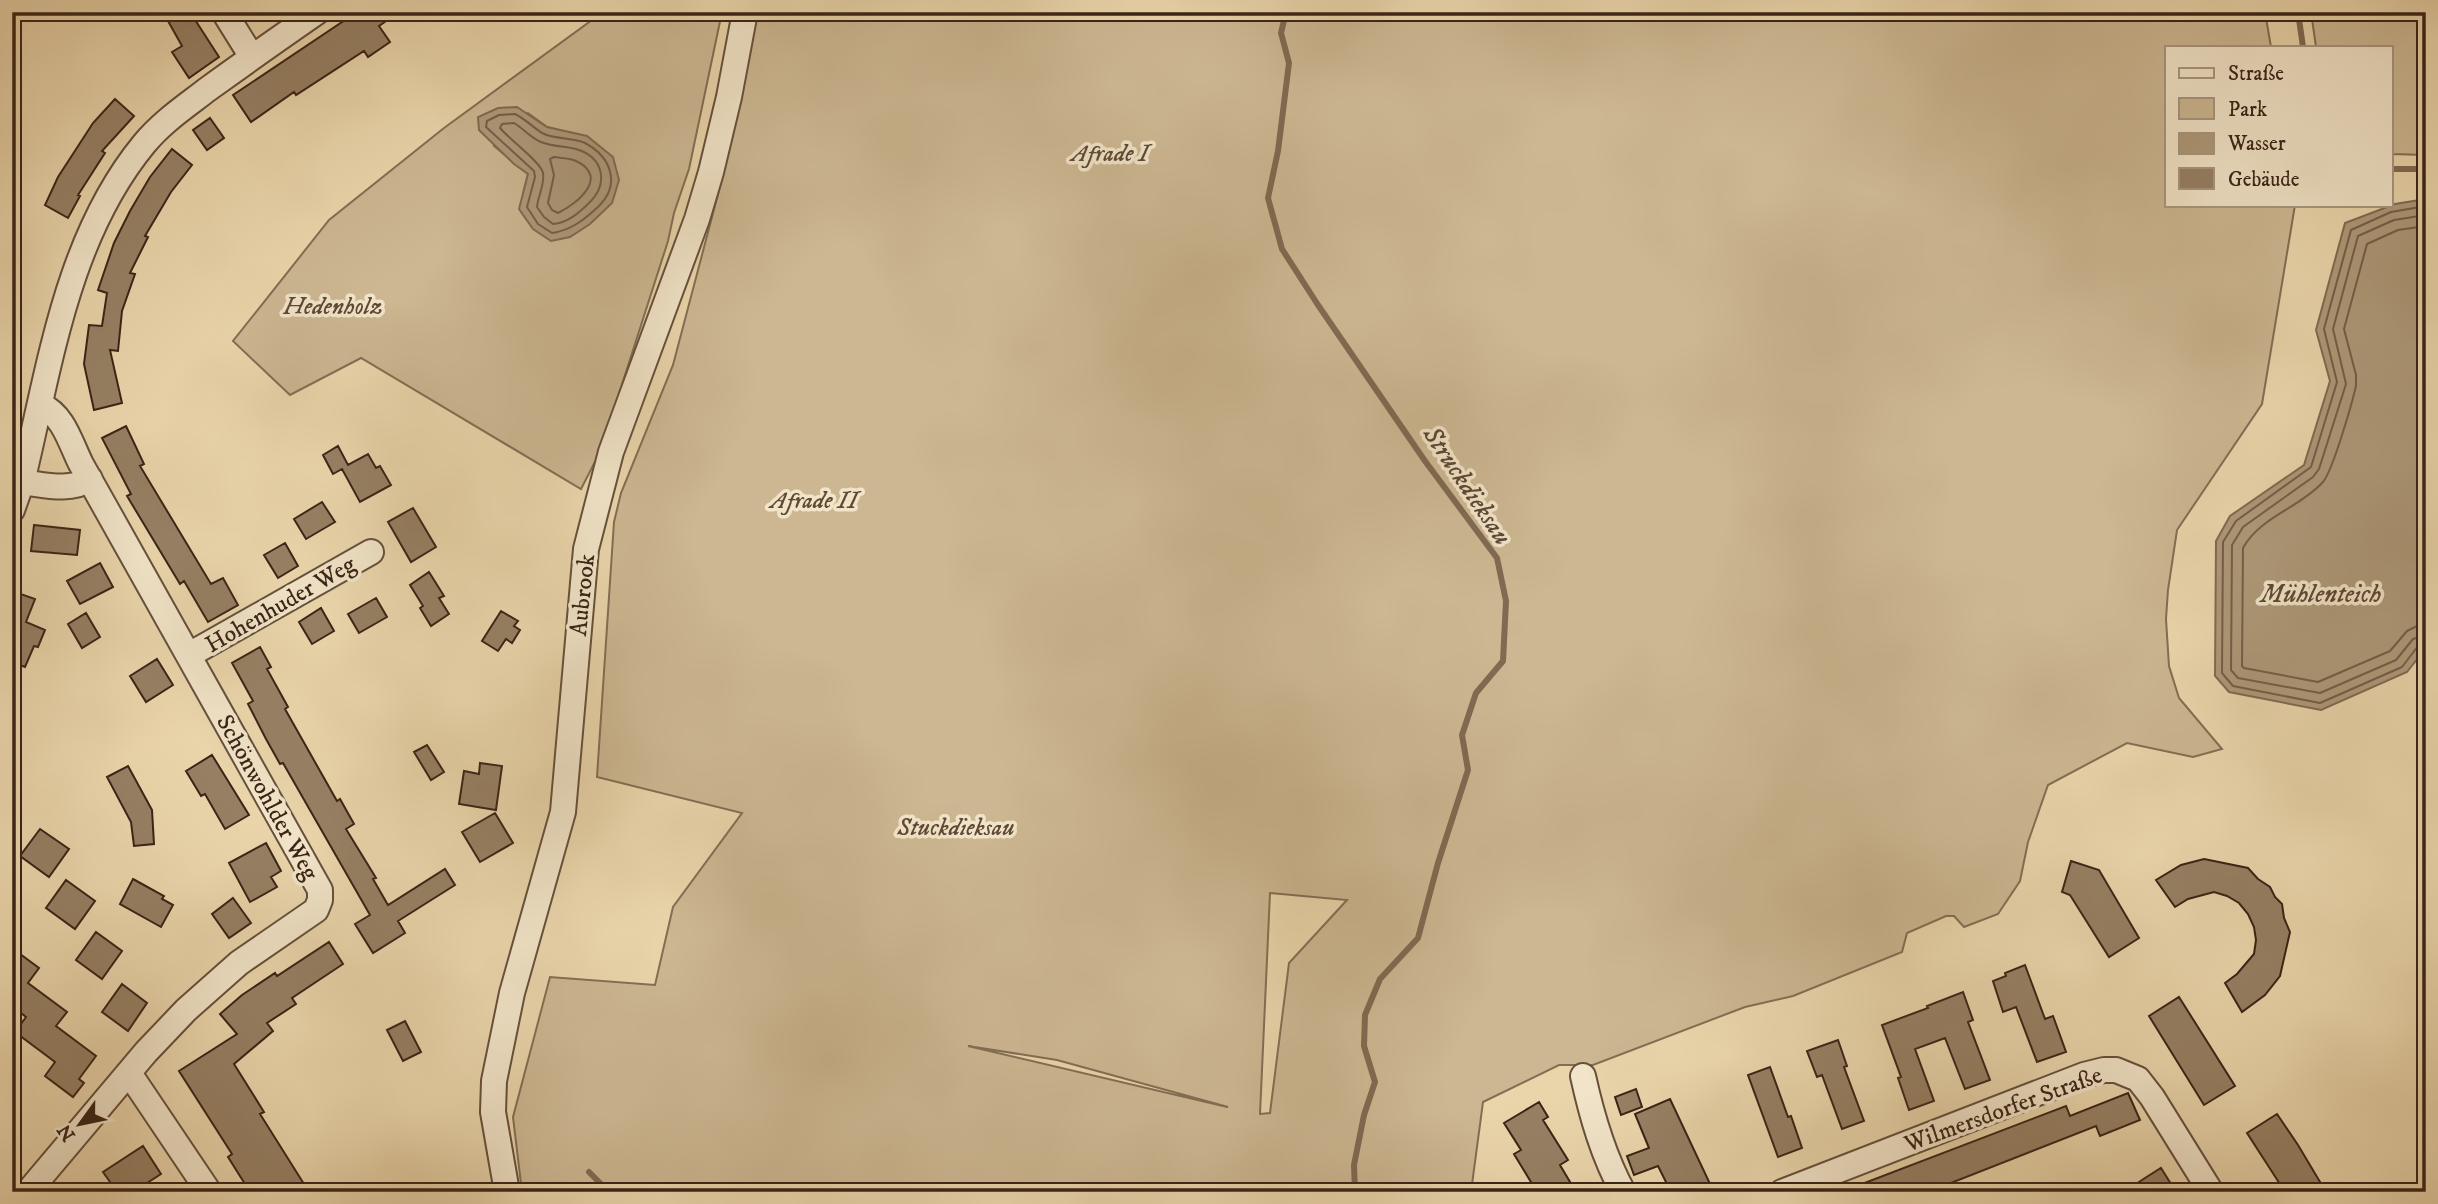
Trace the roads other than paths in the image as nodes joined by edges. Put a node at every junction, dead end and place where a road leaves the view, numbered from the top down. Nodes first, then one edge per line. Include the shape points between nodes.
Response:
1 (224, 12) edge
2 (317, 12) edge
3 (745, 12) edge
4 (253, 57) junction
5 (41, 405) junction
6 (89, 479) junction
7 (22, 482) junction
8 (12, 510) edge
9 (371, 552) dead end
10 (189, 655) junction
11 (129, 1073) junction
12 (1583, 1076) dead end
13 (28, 1192) edge
14 (209, 1192) edge
15 (507, 1192) edge
16 (1623, 1192) edge
17 (1782, 1192) edge
18 (2211, 1192) edge

1 - 4 street
2 - 4 street
3 - 15 street, Aubrook via 711,172 611,452 586,549 562,812 512,993 494,1080 493,1112
4 - 5 street via 177,112 144,144 120,178 85,244 71,282
5 - 6 street, Schönwohlder Weg via 58,417
5 - 7 street
6 - 7 street via 69,488
6 - 10 street, Schönwohlder Weg
7 - 8 street
9 - 10 street, Hohenhuder Weg
10 - 11 street, Schönwohlder Weg via 317,880 320,900 309,916 212,986
11 - 13 street, Schönwohlder Weg
11 - 14 street
12 - 16 street via 1592,1118
17 - 18 street, Wilmersdorfer Straße via 2084,1075 2116,1070 2138,1079

